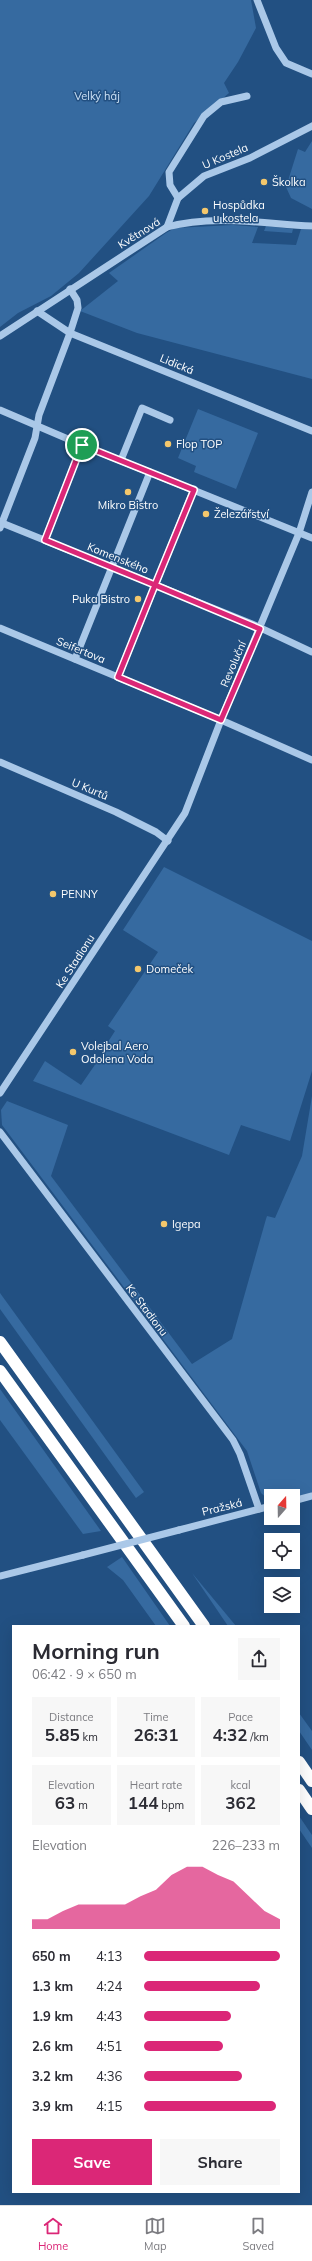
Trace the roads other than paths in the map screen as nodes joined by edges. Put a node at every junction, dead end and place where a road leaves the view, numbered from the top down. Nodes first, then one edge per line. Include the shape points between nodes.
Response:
1 (257, 0) edge
2 (312, 74) edge
3 (247, 96) dead end
4 (312, 126) edge
5 (178, 198) junction
6 (312, 226) edge
7 (168, 227) junction
8 (70, 289) junction
9 (36, 311) junction
10 (70, 333) junction
11 (0, 336) edge
12 (0, 410) edge
13 (170, 420) dead end
14 (37, 425) junction
15 (312, 431) edge
16 (82, 445) junction
17 (120, 460) junction
18 (150, 472) junction
19 (194, 490) junction
20 (312, 492) edge
21 (1, 525) edge
22 (299, 533) junction
23 (312, 538) edge
24 (45, 540) junction
25 (112, 567) junction
26 (155, 585) junction
27 (0, 628) edge
28 (260, 629) junction
29 (312, 652) edge
30 (75, 659) junction
31 (118, 677) junction
32 (221, 720) junction
33 (312, 760) edge
34 (0, 762) edge
35 (168, 840) junction
36 (0, 1093) edge
37 (0, 1132) edge
38 (0, 1342) edge
39 (0, 1371) edge
40 (312, 1496) edge
41 (300, 1499) edge
42 (264, 1508) edge
43 (259, 1509) junction
44 (0, 1576) edge
45 (183, 1625) edge
46 (203, 1625) edge
47 (300, 1763) edge
48 (312, 1781) edge
49 (300, 1791) edge
50 (312, 1809) edge

1 - 2 street via 276,48 286,63
3 - 5 street via 221,102 204,116 169,172 170,185
4 - 5 street, U Kostela via 250,158 204,176
5 - 7 street
6 - 7 street, Květnová via 198,221
7 - 8 street, Květnová
8 - 9 street, Květnová
8 - 10 street via 77,300 78,308
9 - 10 street, Lidická
9 - 11 street, Květnová
10 - 14 street
10 - 15 street, Lidická
12 - 14 street
13 - 17 street via 142,408
14 - 16 street
14 - 21 street via 36,438
16 - 17 street
16 - 24 street
17 - 18 street
18 - 19 street
18 - 25 street
19 - 22 street
19 - 26 street
20 - 22 street, Revoluční
21 - 24 street, Komenského
22 - 23 street
22 - 28 street, Revoluční
24 - 25 street, Komenského
25 - 26 street, Komenského
25 - 30 street
26 - 28 street, Komenského
26 - 31 street
27 - 30 street, Seifertova
28 - 29 street, Komenského
28 - 32 street, Revoluční
30 - 31 street, Seifertova
31 - 32 street, Seifertova
32 - 33 street, Seifertova
32 - 35 street, Revoluční via 185,813
34 - 35 street, U Kurtů via 116,812
35 - 36 street, Ke Stadionu
37 - 43 street, Ke Stadionu via 233,1440
38 - 46 highway
39 - 45 highway
40 - 41 street
42 - 43 street, Pražská
43 - 44 street, Pražská, bridge
47 - 48 highway
49 - 50 highway

